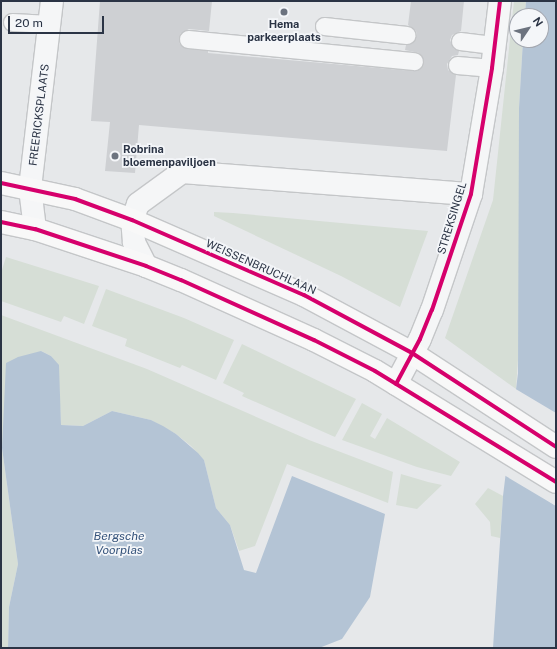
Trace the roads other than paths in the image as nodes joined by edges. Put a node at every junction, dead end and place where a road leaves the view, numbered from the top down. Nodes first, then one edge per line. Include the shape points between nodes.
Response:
1 (52, 1) edge
2 (500, 1) edge
3 (12, 22) dead end
4 (50, 24) junction
5 (324, 26) dead end
6 (407, 35) dead end
7 (188, 39) dead end
8 (460, 41) dead end
9 (495, 45) junction
10 (414, 61) dead end
11 (457, 65) dead end
12 (492, 68) junction
13 (1, 183) edge
14 (30, 188) junction
15 (471, 194) junction
16 (132, 220) junction
17 (1, 222) edge
18 (35, 229) junction
19 (146, 266) junction
20 (412, 353) junction
21 (396, 384) junction
22 (556, 447) edge
23 (556, 482) edge

1 - 4 street, FREERICKSPLAATS
2 - 9 street, STREKSINGEL
3 - 4 lane
4 - 14 street, FREERICKSPLAATS
5 - 6 lane
7 - 10 lane
8 - 9 lane
9 - 12 street, STREKSINGEL
11 - 12 lane
12 - 15 street, STREKSINGEL
13 - 14 street, WEISSENBRUCHLAAN
14 - 16 street, WEISSENBRUCHLAAN via 75,199
14 - 18 street, FREERICKSPLAATS
15 - 16 street via 182,172 138,204
15 - 20 street, STREKSINGEL via 432,310
16 - 19 street via 134,242
16 - 20 street, WEISSENBRUCHLAAN via 304,295
17 - 18 street
18 - 19 street
19 - 21 street via 314,340
20 - 21 street, STREKSINGEL
20 - 22 street, WEISSENBRUCHLAAN
21 - 23 street

